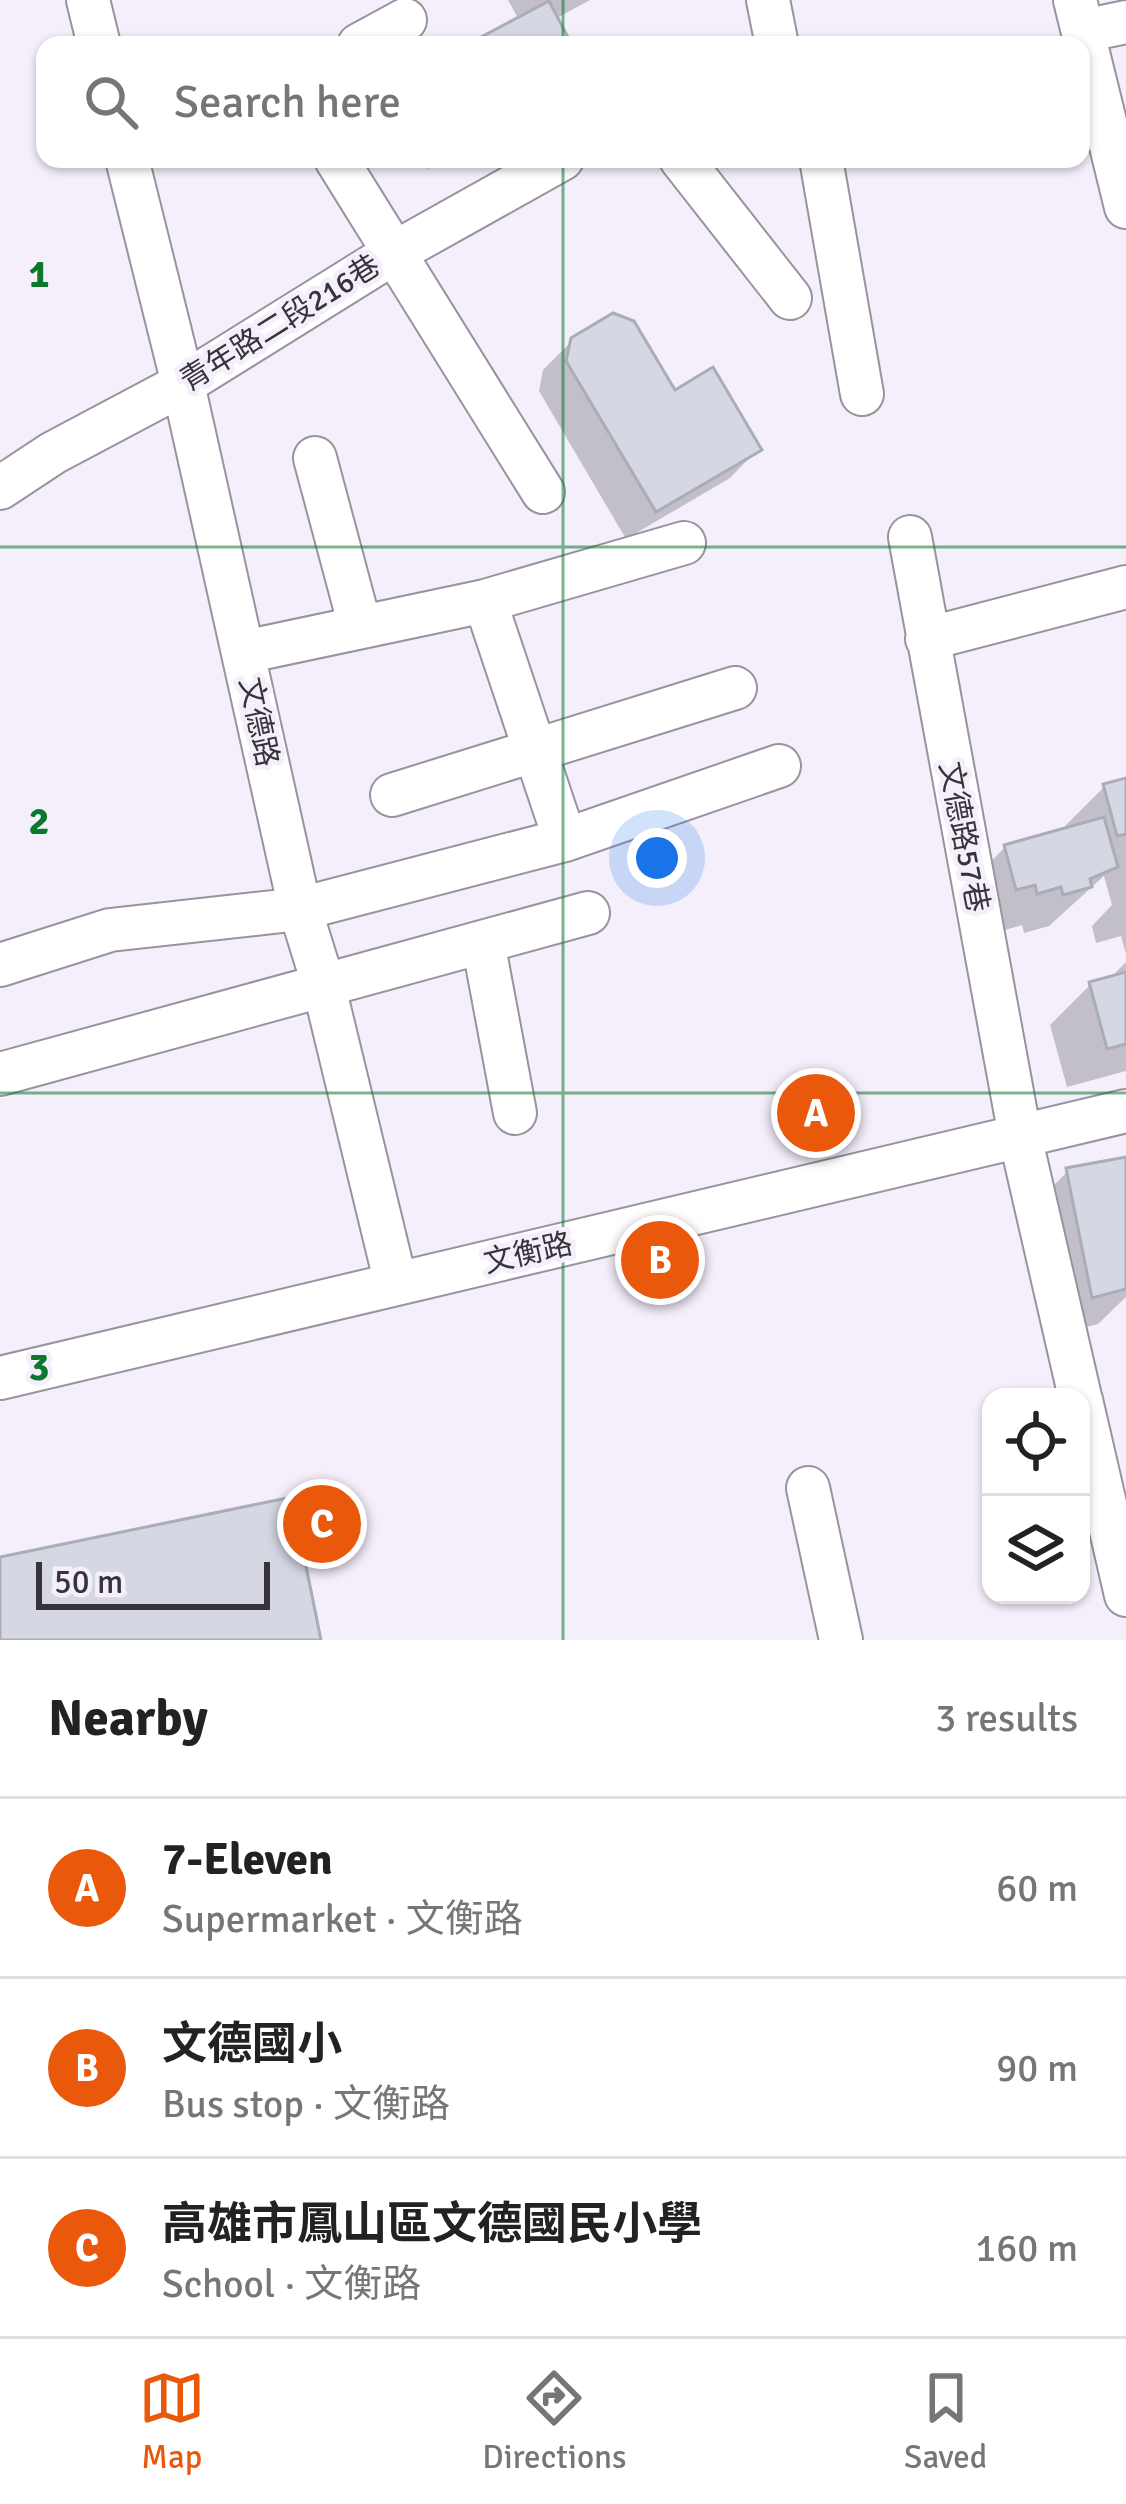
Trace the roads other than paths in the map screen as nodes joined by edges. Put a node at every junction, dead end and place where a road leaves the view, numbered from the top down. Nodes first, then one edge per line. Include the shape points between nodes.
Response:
1 (88, 0) edge
2 (1079, 15) edge
3 (405, 20) dead end
4 (1126, 22) edge
5 (97, 36) edge
6 (375, 36) edge
7 (1090, 60) edge
8 (129, 168) edge
9 (341, 168) edge
10 (546, 168) edge
11 (688, 168) edge
12 (823, 168) edge
13 (1126, 207) edge
14 (392, 254) junction
15 (790, 298) dead end
16 (183, 384) junction
17 (862, 394) dead end
18 (315, 458) dead end
19 (0, 488) edge
20 (543, 492) dead end
21 (910, 537) dead end
22 (684, 543) dead end
23 (1126, 587) edge
24 (485, 602) junction
25 (360, 626) junction
26 (928, 639) junction
27 (244, 652) junction
28 (735, 688) dead end
29 (535, 749) junction
30 (779, 766) dead end
31 (392, 795) dead end
32 (565, 840) junction
33 (300, 909) junction
34 (588, 913) dead end
35 (483, 942) junction
36 (0, 965) edge
37 (323, 983) junction
38 (0, 1074) edge
39 (1126, 1111) edge
40 (515, 1113) dead end
41 (1020, 1136) junction
42 (396, 1284) junction
43 (0, 1378) edge
44 (1079, 1388) edge
45 (1090, 1437) edge
46 (808, 1488) dead end
47 (1126, 1595) edge
48 (841, 1640) edge

1 - 5 street
2 - 4 street
3 - 6 street
7 - 13 street
8 - 16 street, 文德路
9 - 14 street
10 - 14 street, 青年路二段216巷
11 - 15 street
12 - 17 street
14 - 16 street, 青年路二段216巷
14 - 20 street
16 - 19 street, 青年路二段216巷
16 - 27 street, 文德路
18 - 25 street
21 - 26 street, 文德路57巷
22 - 24 street
23 - 26 street
24 - 25 street
24 - 29 street
25 - 27 street
26 - 41 street, 文德路57巷
27 - 33 street, 文德路
28 - 29 street
29 - 31 street
29 - 32 street
30 - 32 street
32 - 33 street
33 - 36 street via 110,930
33 - 37 street, 文德路
34 - 35 street
35 - 37 street
35 - 40 street
37 - 38 street
37 - 42 street, 文德路
39 - 41 street, 文衡路
41 - 42 street, 文衡路
41 - 44 street, 文德路57巷
42 - 43 street, 文衡路
45 - 47 street, 文德路57巷
46 - 48 street

